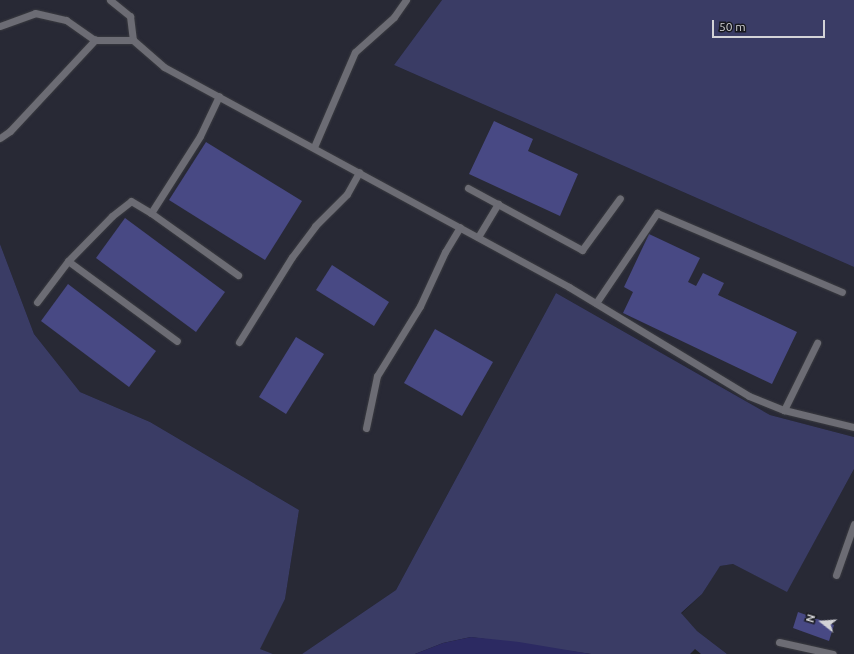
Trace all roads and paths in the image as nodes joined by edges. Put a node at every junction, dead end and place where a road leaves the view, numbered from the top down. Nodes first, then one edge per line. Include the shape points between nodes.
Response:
1 (110, 0) edge
2 (406, 0) edge
3 (0, 26) edge
4 (95, 40) junction
5 (133, 40) junction
6 (219, 96) junction
7 (0, 138) edge
8 (314, 147) junction
9 (359, 172) junction
10 (468, 188) dead end
11 (620, 198) dead end
12 (498, 204) junction
13 (151, 213) junction
14 (460, 227) junction
15 (478, 237) junction
16 (68, 261) junction
17 (238, 275) dead end
18 (842, 292) dead end
19 (37, 302) dead end
20 (596, 303) junction
21 (177, 341) dead end
22 (239, 342) dead end
23 (817, 343) dead end
24 (784, 410) junction
25 (854, 426) edge
26 (366, 428) dead end
27 (854, 524) edge
28 (836, 575) dead end
29 (780, 642) dead end
30 (833, 654) edge

1 - 5 lane via 130,16
2 - 8 lane via 394,17 355,52
3 - 4 lane via 35,13 66,20
4 - 5 lane
4 - 7 lane via 10,131
5 - 6 lane via 164,67
6 - 8 lane
6 - 13 lane via 200,136
8 - 9 lane
9 - 14 lane
9 - 22 lane via 347,194 315,226 292,257
10 - 12 lane
11 - 12 lane via 582,250
12 - 15 lane
13 - 16 lane via 130,201
13 - 17 lane
14 - 15 lane
14 - 26 lane via 445,252 420,306 377,376
15 - 20 lane
16 - 19 lane
16 - 21 lane
18 - 20 lane via 657,213
20 - 24 lane via 725,382
23 - 24 lane
24 - 25 lane
27 - 28 lane
29 - 30 lane

